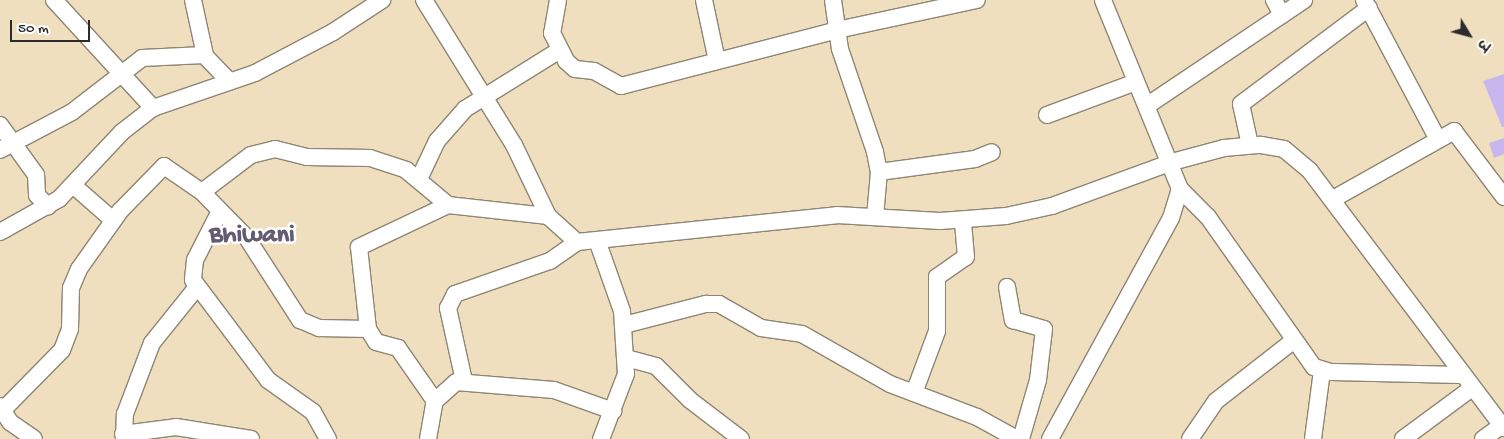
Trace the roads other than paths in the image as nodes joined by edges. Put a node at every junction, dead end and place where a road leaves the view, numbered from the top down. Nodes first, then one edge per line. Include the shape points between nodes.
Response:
1 (54, 0) edge
2 (193, 0) edge
3 (382, 0) edge
4 (424, 0) edge
5 (558, 0) edge
6 (704, 0) edge
7 (833, 0) edge
8 (977, 0) edge
9 (1103, 0) edge
10 (1274, 0) edge
11 (1304, 0) edge
12 (1367, 4) edge
13 (1282, 15) junction
14 (837, 30) junction
15 (558, 51) junction
16 (205, 55) junction
17 (717, 61) junction
18 (120, 72) junction
19 (230, 82) junction
20 (1136, 82) junction
21 (484, 94) junction
22 (1148, 105) junction
23 (153, 108) junction
24 (1046, 115) dead end
25 (0, 125) edge
26 (1437, 138) junction
27 (1250, 145) junction
28 (7, 147) edge
29 (992, 152) dead end
30 (1172, 162) junction
31 (879, 172) junction
32 (419, 180) junction
33 (74, 186) junction
34 (1180, 189) junction
35 (202, 192) junction
36 (1504, 197) edge
37 (1333, 199) junction
38 (448, 205) junction
39 (48, 207) junction
40 (220, 210) junction
41 (548, 216) junction
42 (875, 216) junction
43 (113, 220) junction
44 (964, 220) junction
45 (0, 232) edge
46 (578, 242) junction
47 (598, 243) junction
48 (197, 287) junction
49 (1007, 287) dead end
50 (624, 325) junction
51 (368, 329) junction
52 (1293, 341) junction
53 (626, 358) junction
54 (1322, 370) junction
55 (464, 381) junction
56 (1467, 382) junction
57 (914, 393) junction
58 (435, 401) junction
59 (1, 408) edge
60 (613, 411) junction
61 (1503, 425) edge
62 (123, 437) edge
63 (603, 438) edge
64 (34, 439) edge
65 (251, 439) edge
66 (328, 439) edge
67 (428, 439) edge
68 (741, 439) edge
69 (1017, 439) edge
70 (1021, 439) edge
71 (1050, 439) edge
72 (1190, 439) edge
73 (1313, 439) edge
74 (1403, 439) edge
75 (1483, 439) edge

1 - 18 street
2 - 16 street
3 - 19 street via 296,53
4 - 21 street
5 - 15 street via 551,30
6 - 17 street
7 - 14 street
8 - 14 street
9 - 20 street
10 - 13 street
11 - 13 street
12 - 26 street
12 - 27 street via 1241,104
13 - 22 street
14 - 17 street
14 - 31 street
15 - 17 street via 571,67 594,71 618,85
15 - 21 street
16 - 18 street via 142,58
16 - 19 street
18 - 23 street
18 - 28 street via 72,112
19 - 23 street
20 - 22 street
20 - 24 street
21 - 32 street via 442,134
21 - 41 street
22 - 30 street
23 - 33 street via 122,132
25 - 28 street
26 - 36 street via 1457,132
26 - 37 street
27 - 30 street
27 - 37 street via 1284,149
28 - 39 street via 36,175 37,195
29 - 31 street via 975,159
30 - 34 street
30 - 44 street via 1052,206
31 - 42 street
32 - 35 street via 406,170 370,158 307,157 275,149 251,155
32 - 38 street
33 - 39 street
33 - 43 street
34 - 52 street via 1208,218
34 - 71 street via 1171,218
35 - 40 street
35 - 43 street via 164,166
37 - 56 street
38 - 41 street
38 - 51 street via 359,248
39 - 45 street
40 - 48 street via 192,269
40 - 51 street via 254,247 300,320 318,328
41 - 46 street
42 - 44 street
42 - 47 street via 837,215 713,225
43 - 59 street via 75,276 69,300 70,329 62,350
44 - 57 street via 966,257 937,277 937,331
46 - 47 street
46 - 55 street via 550,261 455,294 448,308
47 - 50 street
48 - 62 street via 154,339 125,414
48 - 66 street via 268,380 313,412
49 - 70 street via 1013,320 1044,329 1038,380
50 - 53 street
50 - 57 street via 706,304 719,304 761,328 802,334
51 - 58 street via 376,342 398,348
52 - 54 street via 1309,362
52 - 72 street via 1216,401
53 - 60 street via 625,381
53 - 68 street via 656,366 690,400
54 - 56 street
54 - 73 street
55 - 58 street via 451,384
55 - 60 street via 554,390
56 - 61 street
56 - 74 street
57 - 69 street via 977,417
58 - 67 street
59 - 64 street via 12,424
60 - 63 street
61 - 75 street
62 - 65 street via 176,427

